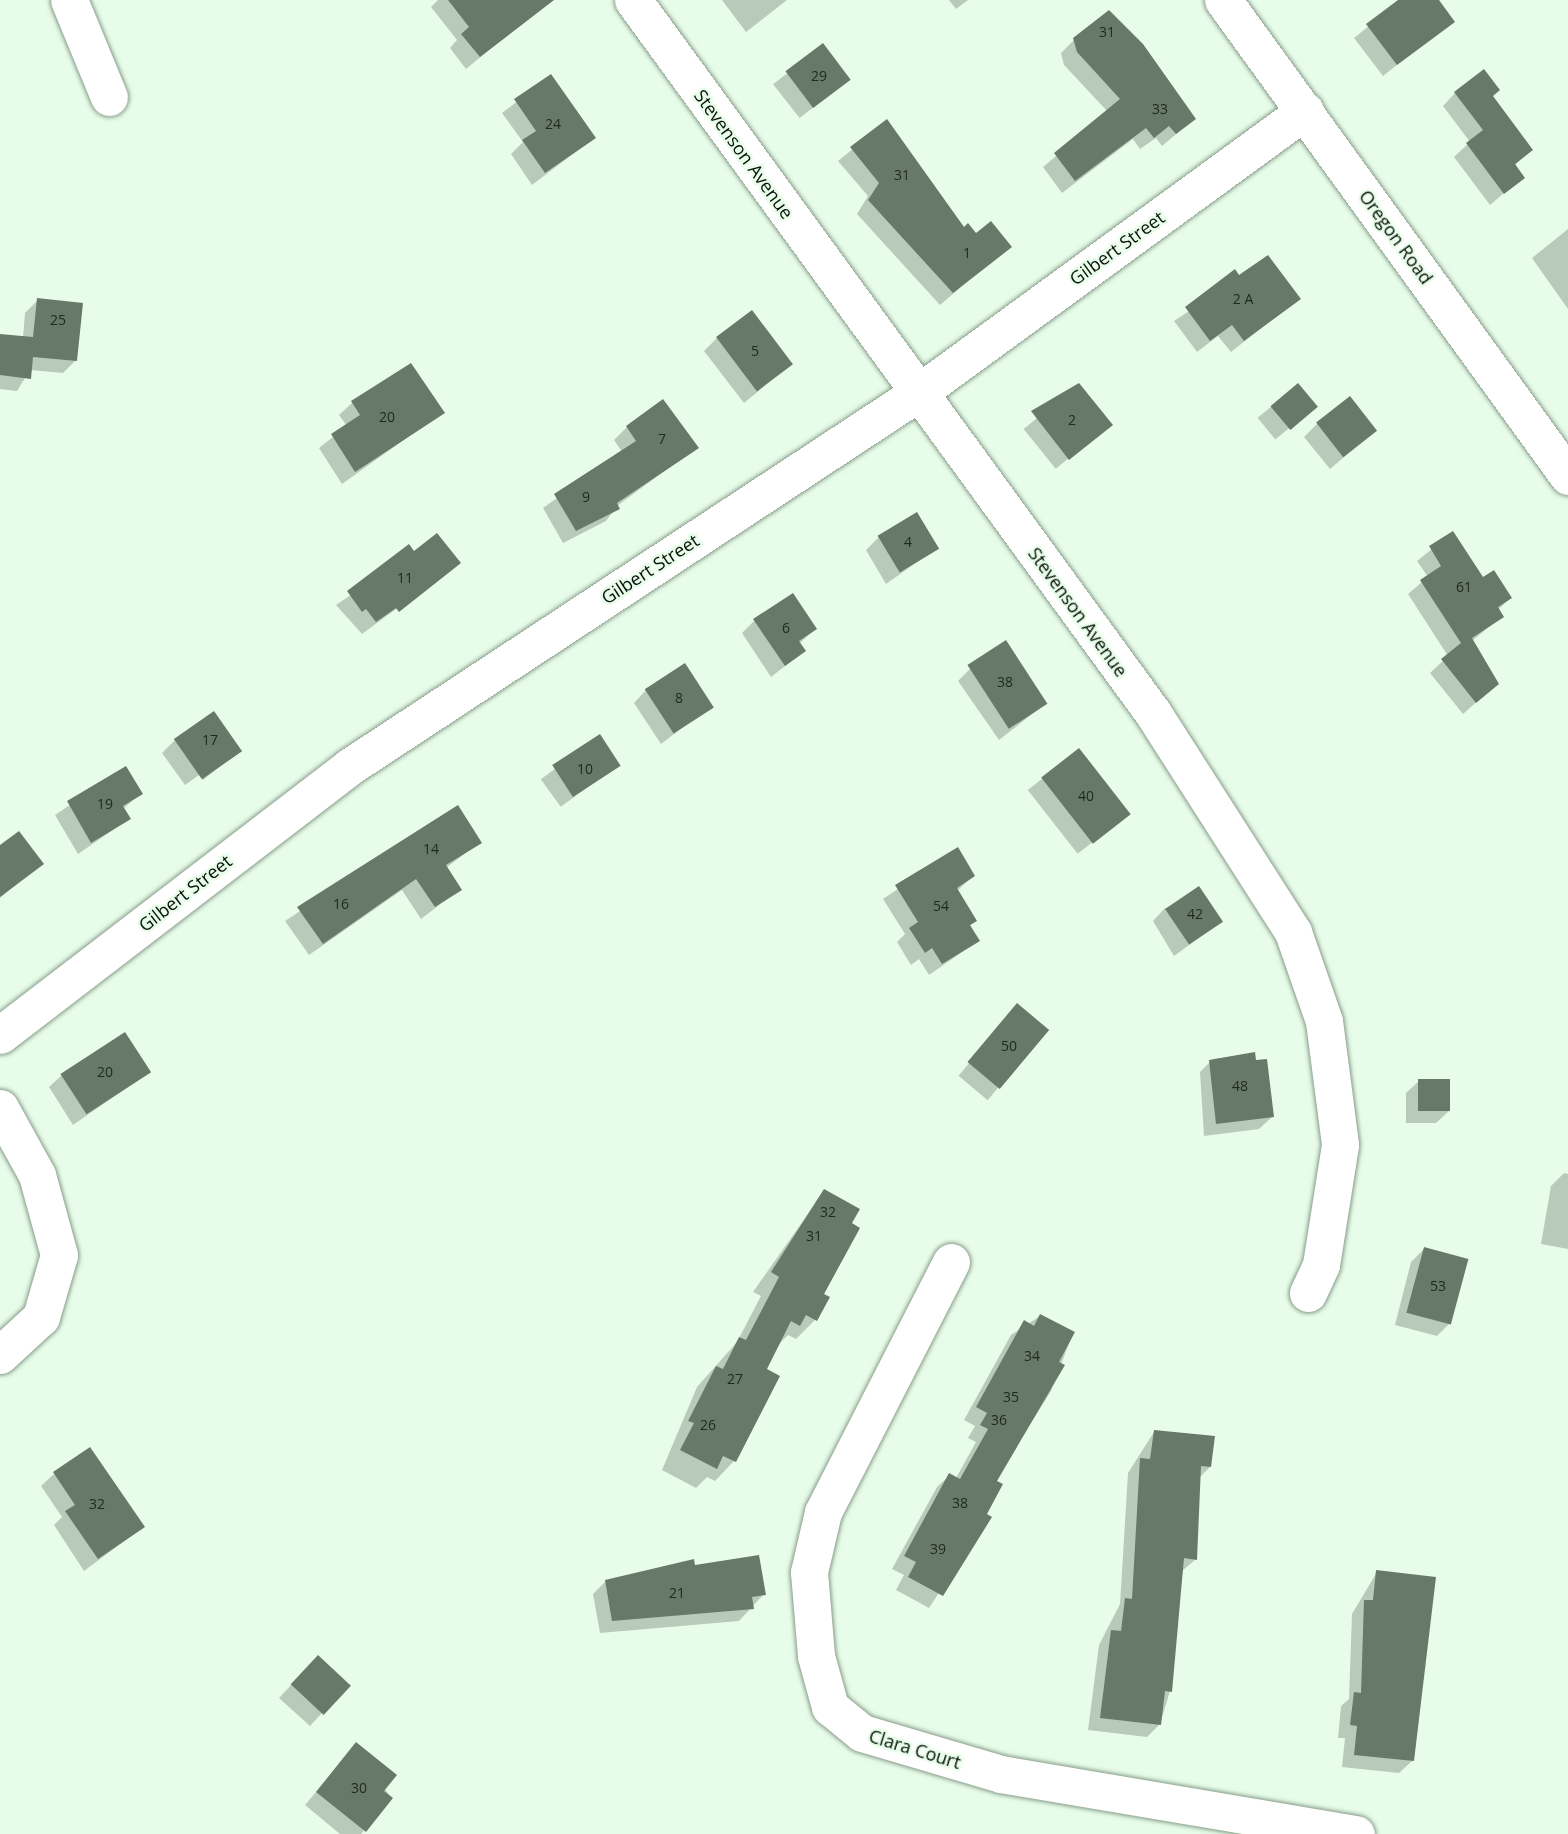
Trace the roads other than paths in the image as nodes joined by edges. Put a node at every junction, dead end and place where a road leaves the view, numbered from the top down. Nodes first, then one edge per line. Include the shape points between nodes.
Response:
1 (69, 0) edge
2 (632, 0) edge
3 (1223, 0) edge
4 (109, 97) dead end
5 (1305, 111) junction
6 (918, 393) junction
7 (1568, 475) edge
8 (0, 1035) edge
9 (0, 1108) edge
10 (951, 1262) dead end
11 (1308, 1293) dead end
12 (0, 1355) edge
13 (1356, 1834) edge

1 - 4 street
2 - 6 street, Stevenson Avenue
3 - 5 street, Oregon Road
5 - 6 street, Gilbert Street
5 - 7 street, Oregon Road
6 - 8 street, Gilbert Street via 349,767
6 - 11 street, Stevenson Avenue via 1153,713 1293,932 1324,1021 1340,1145 1321,1265
9 - 12 street via 37,1175 59,1255 41,1317
10 - 13 street, Clara Court via 823,1512 809,1572 816,1656 830,1707 862,1733 1001,1774

